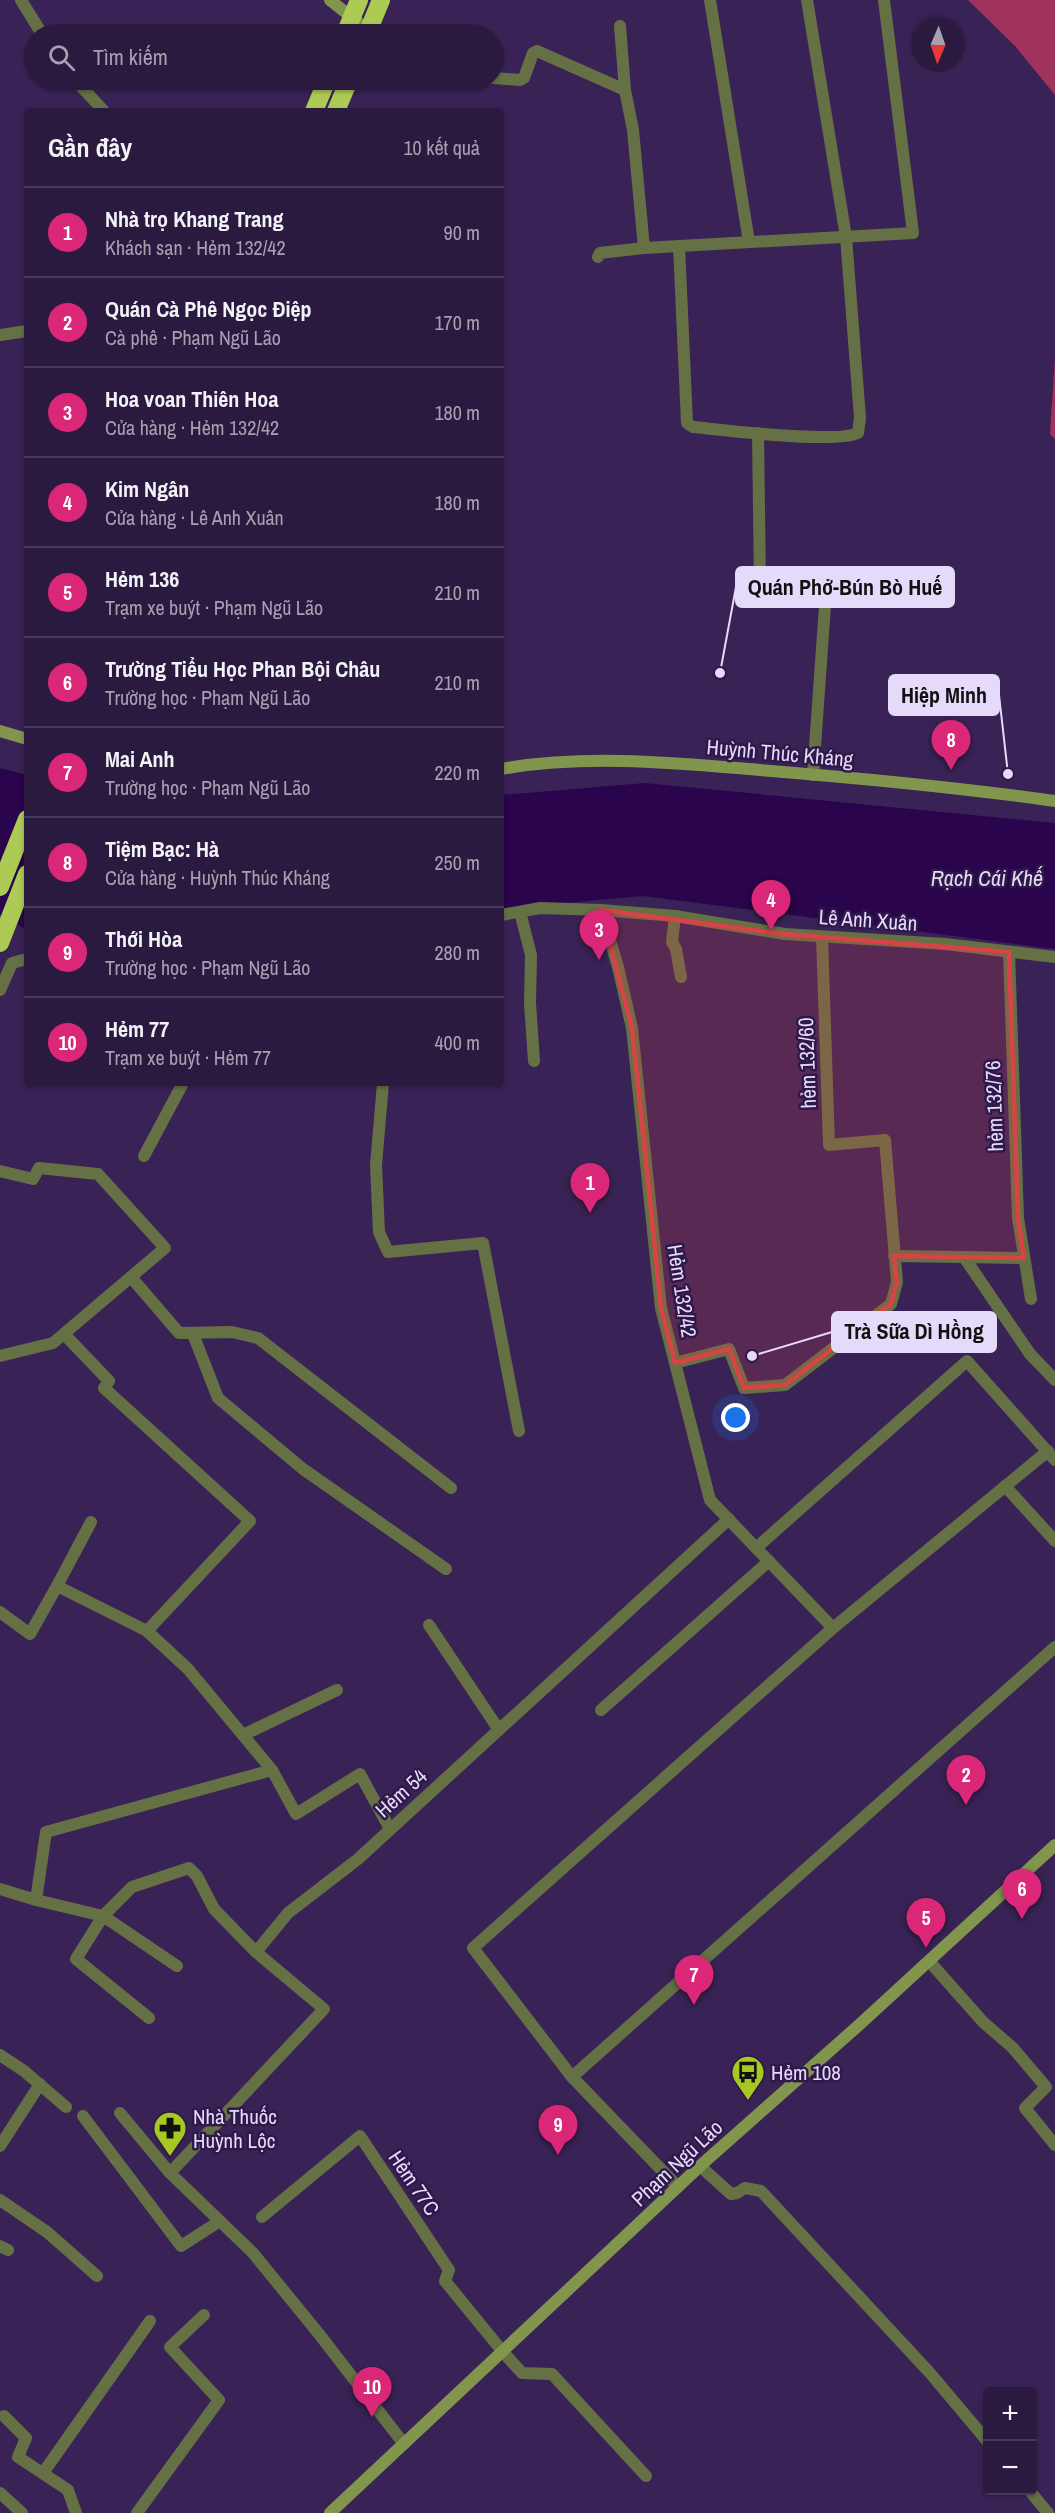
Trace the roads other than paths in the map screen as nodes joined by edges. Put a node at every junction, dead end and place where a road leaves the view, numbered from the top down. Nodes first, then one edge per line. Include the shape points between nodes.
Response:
1 (21, 0) edge
2 (330, 0) edge
3 (381, 0) edge
4 (710, 0) edge
5 (807, 0) edge
6 (884, 0) edge
7 (356, 8) edge
8 (36, 24) edge
9 (349, 24) edge
10 (364, 24) edge
11 (373, 24) edge
12 (620, 26) dead end
13 (504, 79) edge
14 (84, 90) edge
15 (323, 90) edge
16 (345, 90) edge
17 (625, 90) junction
18 (101, 108) edge
19 (315, 108) edge
20 (337, 108) edge
21 (846, 237) junction
22 (749, 242) junction
23 (679, 246) junction
24 (644, 248) junction
25 (598, 257) dead end
26 (24, 331) edge
27 (0, 335) edge
28 (758, 433) junction
29 (0, 730) edge
30 (24, 738) edge
31 (504, 769) edge
32 (813, 775) junction
33 (1055, 801) edge
34 (24, 827) edge
35 (24, 882) edge
36 (0, 887) edge
37 (601, 910) junction
38 (520, 912) junction
39 (504, 915) edge
40 (675, 916) junction
41 (822, 936) junction
42 (0, 943) edge
43 (1009, 952) junction
44 (1055, 957) edge
45 (24, 960) edge
46 (681, 977) dead end
47 (0, 990) edge
48 (534, 1060) dead end
49 (181, 1086) edge
50 (383, 1086) edge
51 (144, 1156) dead end
52 (0, 1171) edge
53 (894, 1256) junction
54 (964, 1257) junction
55 (1024, 1258) junction
56 (131, 1276) junction
57 (1031, 1299) dead end
58 (64, 1334) junction
59 (193, 1334) junction
60 (0, 1356) edge
61 (675, 1363) junction
62 (1055, 1380) edge
63 (519, 1431) dead end
64 (1051, 1456) edge
65 (1005, 1486) junction
66 (452, 1488) dead end
67 (729, 1519) junction
68 (91, 1522) dead end
69 (1055, 1541) edge
70 (756, 1548) junction
71 (769, 1561) junction
72 (446, 1569) dead end
73 (57, 1586) junction
74 (0, 1612) edge
75 (429, 1624) dead end
76 (833, 1628) junction
77 (147, 1631) junction
78 (1055, 1647) edge
79 (337, 1690) dead end
80 (602, 1710) dead end
81 (500, 1730) junction
82 (243, 1735) junction
83 (272, 1770) junction
84 (390, 1829) junction
85 (1055, 1845) edge
86 (0, 1889) edge
87 (36, 1900) junction
88 (102, 1916) junction
89 (256, 1952) junction
90 (929, 1962) junction
91 (177, 1966) dead end
92 (149, 2018) dead end
93 (0, 2055) edge
94 (572, 2077) junction
95 (40, 2084) junction
96 (66, 2108) dead end
97 (120, 2113) dead end
98 (83, 2115) dead end
99 (1055, 2145) edge
100 (0, 2146) edge
101 (700, 2166) junction
102 (170, 2173) junction
103 (678, 2187) junction
104 (0, 2200) edge
105 (262, 2217) dead end
106 (220, 2221) junction
107 (97, 2276) dead end
108 (204, 2315) dead end
109 (150, 2321) dead end
110 (502, 2352) junction
111 (4, 2416) dead end
112 (986, 2441) edge
113 (404, 2444) junction
114 (43, 2473) junction
115 (646, 2476) dead end
116 (0, 2493) edge
117 (1033, 2495) edge
118 (22, 2513) edge
119 (76, 2513) edge
120 (137, 2513) edge
121 (330, 2513) edge
122 (1048, 2513) edge

1 - 8 street
2 - 7 street
3 - 11 highway
4 - 22 street
5 - 21 street
6 - 21 street via 913,233
7 - 9 highway
7 - 10 street
12 - 17 street
13 - 17 street via 524,78 537,51
14 - 18 street
15 - 19 highway
16 - 20 highway
17 - 24 street via 633,130
21 - 22 street
21 - 28 street via 858,433 842,438
22 - 23 street
23 - 24 street
23 - 28 street via 687,423 693,427
24 - 25 street via 600,253
26 - 27 street
28 - 32 street via 760,586 818,597 825,606
29 - 30 street
31 - 32 street, Huỳnh Thúc Kháng via 559,761 705,766
32 - 33 street, Huỳnh Thúc Kháng
34 - 36 highway
35 - 42 highway
37 - 38 street, Lê Anh Xuân via 540,908
37 - 40 street, Lê Anh Xuân
37 - 61 street, Hẻm 132/42 via 632,1029 661,1308
38 - 39 street, Lê Anh Xuân
38 - 48 street via 531,955
40 - 41 street, Lê Anh Xuân via 785,934
40 - 46 street via 672,942
41 - 43 street, Lê Anh Xuân
41 - 53 street, hẻm 132/60 via 829,1145 885,1140
43 - 44 street, Lê Anh Xuân
43 - 55 street, hẻm 132/76 via 1018,1218
45 - 47 street via 12,963
49 - 51 street
50 - 63 street via 376,1165 379,1232 388,1252 483,1243
52 - 56 street via 33,1179 39,1167 98,1174 165,1248
53 - 54 street
53 - 61 street via 897,1282 891,1304 785,1385 744,1388 729,1349
54 - 55 street
54 - 62 street via 1030,1354
55 - 57 street, hẻm 132/76
56 - 58 street
56 - 59 street via 179,1333
58 - 60 street via 53,1343
58 - 77 street via 109,1381 104,1388 250,1521
59 - 66 street via 232,1332 258,1338
59 - 72 street via 218,1398 303,1469
61 - 67 street, Hẻm 132/42 via 710,1500
64 - 65 street
64 - 70 street via 967,1361
65 - 69 street
65 - 76 street
67 - 70 street, Hẻm 132/42
67 - 81 street, Hẻm 54
68 - 73 street
70 - 71 street, Hẻm 132/42
71 - 76 street, Hẻm 132/42
71 - 80 street
73 - 74 street via 30,1634
73 - 77 street
75 - 81 street
76 - 94 street via 473,1948
77 - 82 street via 188,1669
78 - 94 street
79 - 82 street
81 - 84 street, Hẻm 54
82 - 83 street
83 - 84 street via 296,1814 360,1774
83 - 87 street via 46,1832
84 - 89 street, Hẻm 54 via 288,1913
85 - 90 street, Phạm Ngũ Lão
86 - 87 street
87 - 88 street
88 - 89 street via 132,1887 189,1868 214,1909
88 - 91 street
88 - 92 street via 76,1959
89 - 102 street via 324,2009
90 - 99 street via 1046,2087 1025,2108
90 - 101 street, Phạm Ngũ Lão
93 - 95 street
94 - 103 street
95 - 96 street
95 - 100 street
97 - 102 street
98 - 106 street via 181,2246
101 - 103 street, Phạm Ngũ Lão
101 - 112 street via 731,2194 745,2188 761,2191 930,2373
102 - 106 street
103 - 110 street, Phạm Ngũ Lão
104 - 107 street via 47,2232
105 - 110 street, Hẻm 77C via 360,2136 449,2270 445,2281
106 - 113 street via 290,2297
108 - 120 street via 170,2347 219,2400
109 - 114 street
110 - 113 street, Phạm Ngũ Lão
110 - 115 street via 522,2373 552,2374
111 - 114 street via 26,2438 18,2457
113 - 121 street, Phạm Ngũ Lão
114 - 119 street via 68,2490
116 - 118 street
117 - 122 street

